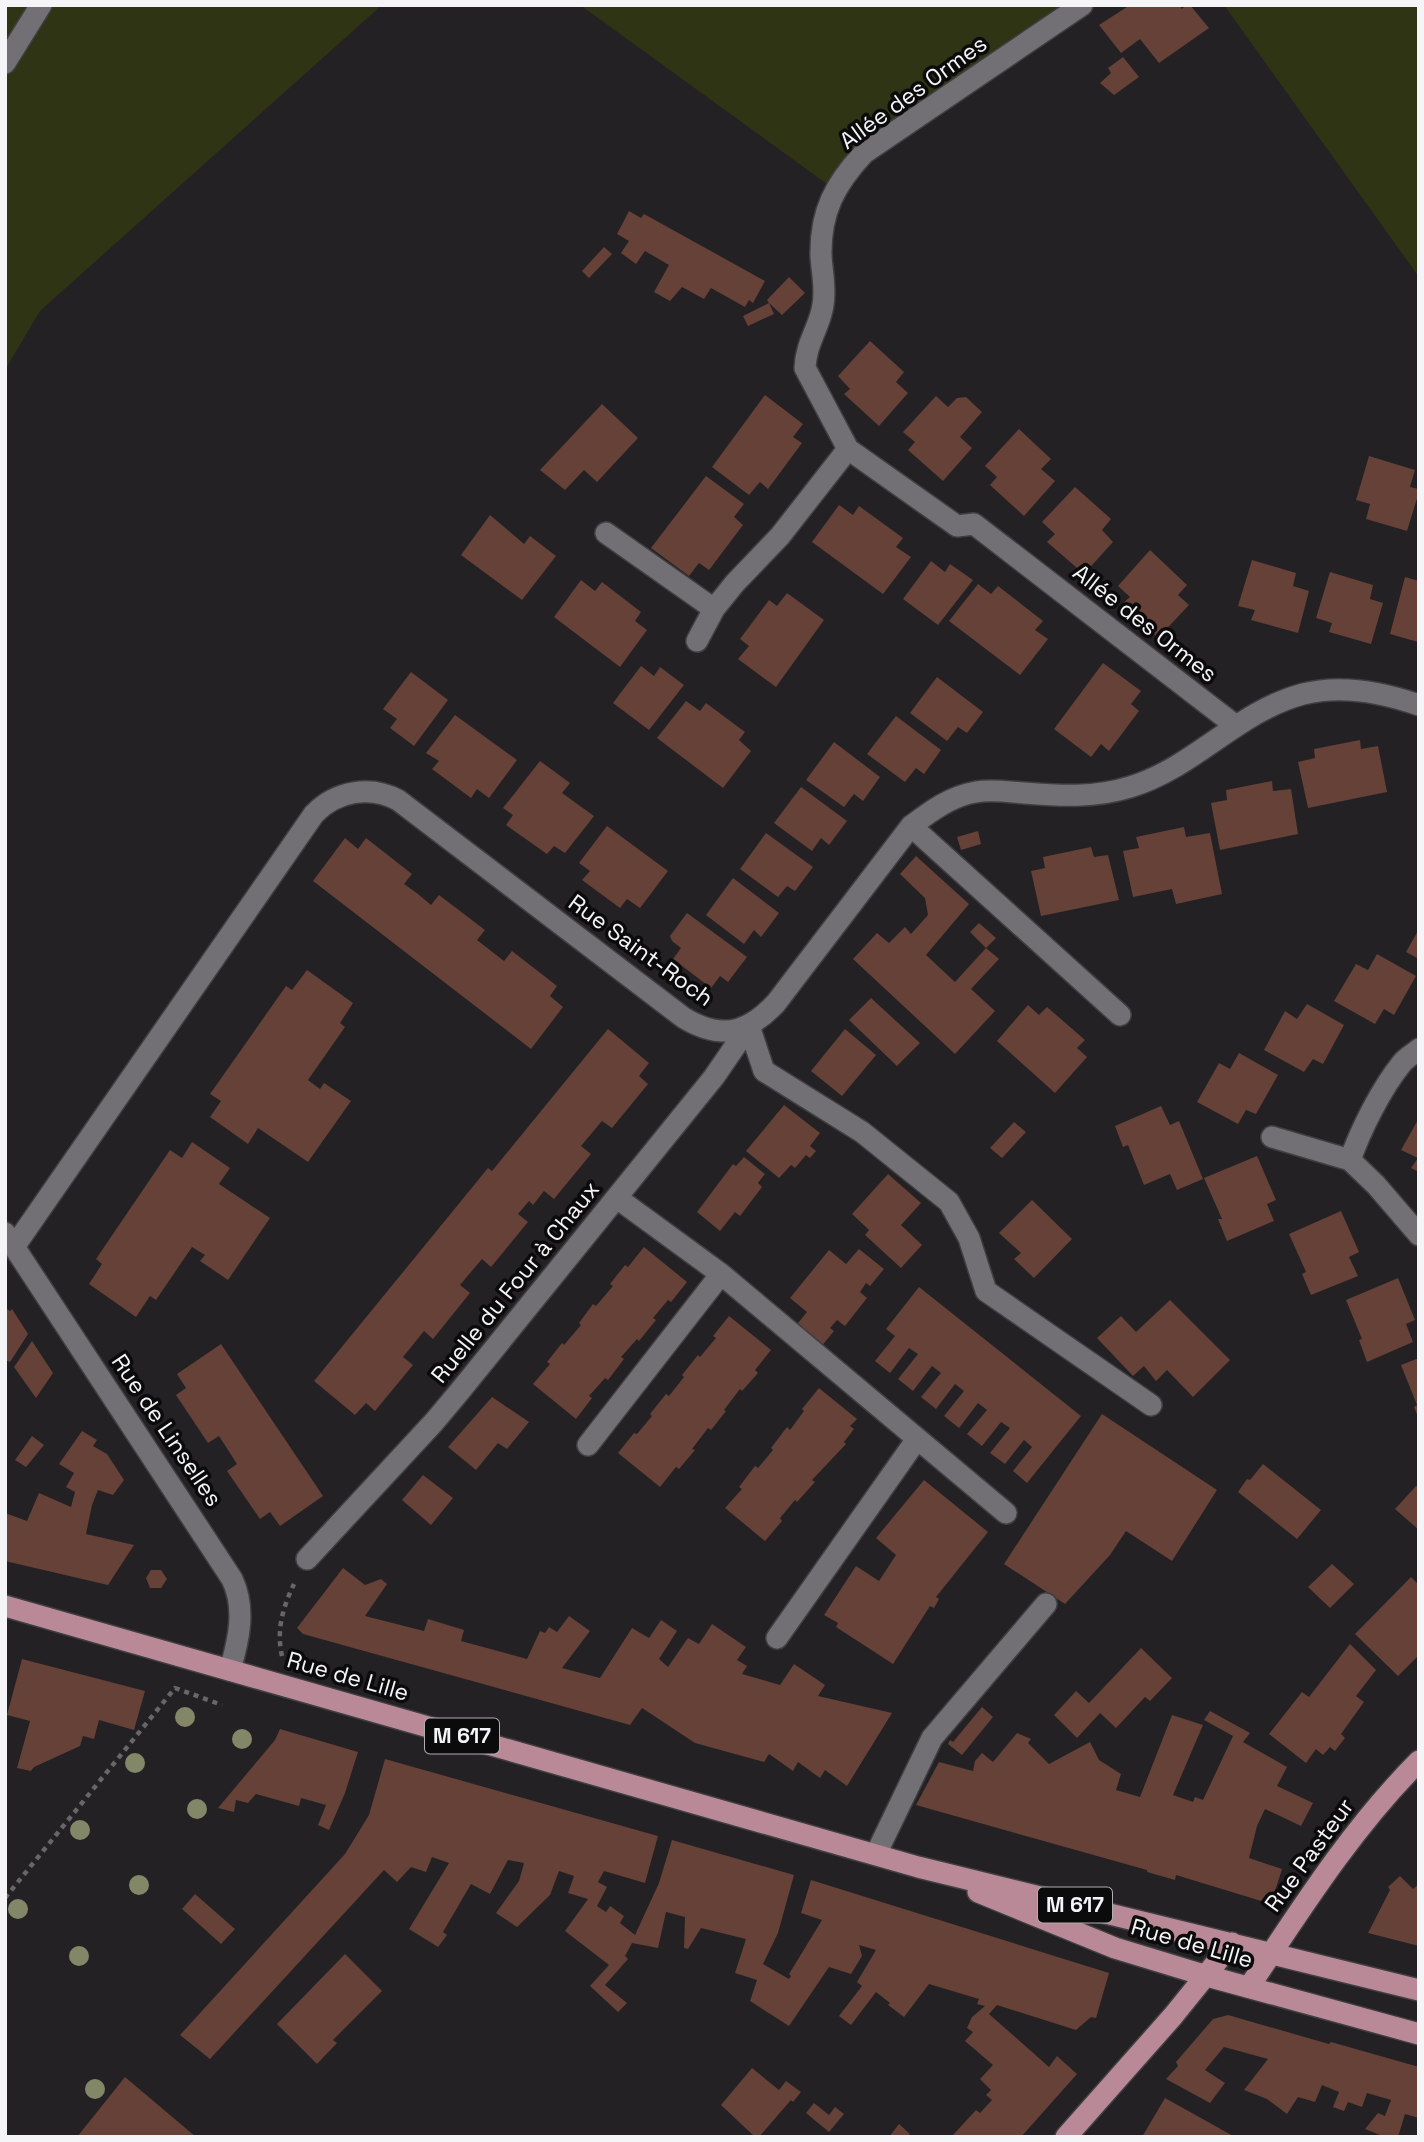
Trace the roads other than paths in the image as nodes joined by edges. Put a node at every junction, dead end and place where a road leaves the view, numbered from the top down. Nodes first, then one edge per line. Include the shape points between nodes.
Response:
1 (41, 5) edge
2 (1082, 5) edge
3 (5, 63) edge
4 (848, 449) junction
5 (606, 533) dead end
6 (714, 609) junction
7 (697, 641) dead end
8 (1419, 705) edge
9 (1236, 726) junction
10 (911, 826) junction
11 (1120, 1015) dead end
12 (749, 1027) junction
13 (1419, 1049) edge
14 (1272, 1137) dead end
15 (1350, 1160) junction
16 (617, 1198) junction
17 (1419, 1235) edge
18 (10, 1240) edge
19 (721, 1274) junction
20 (1152, 1405) dead end
21 (917, 1438) junction
22 (588, 1445) dead end
23 (1006, 1513) dead end
24 (307, 1559) road end
25 (1046, 1604) dead end
26 (5, 1606) edge
27 (777, 1638) dead end
28 (230, 1670) junction
29 (1419, 1761) edge
30 (876, 1854) junction
31 (918, 1867) junction
32 (1232, 1943) junction
33 (1272, 1953) junction
34 (1207, 1976) junction
35 (1250, 1987) junction
36 (1419, 1990) edge
37 (1419, 2034) edge
38 (1066, 2137) edge

1 - 3 street
2 - 4 street, Allée des Ormes via 864,153 834,192 822,233 823,309 805,354 805,368
4 - 6 street via 780,536
4 - 9 street, Allée des Ormes via 957,526 974,524
5 - 6 street
6 - 7 street
8 - 9 street via 1390,695 1331,690 1279,702
9 - 10 street via 1174,768 1129,788 1086,796 978,791 940,805
10 - 11 street
10 - 12 street via 776,1003
12 - 16 street, Ruelle du Four à Chaux
12 - 18 street, Rue Saint-Roch via 718,1032 684,1018 398,800 370,791 338,797 314,814
12 - 20 street via 764,1071 862,1132 948,1202 969,1238 986,1291
13 - 15 street via 1403,1062 1384,1092
14 - 15 street
15 - 17 street
16 - 19 street
16 - 24 street, Ruelle du Four à Chaux via 443,1412
18 - 28 street, Rue de Linselles via 232,1579 239,1595 240,1623
19 - 21 street
19 - 22 street
21 - 23 street
21 - 27 street
25 - 30 street via 932,1738
26 - 28 main road, Rue de Lille / M 617
28 - 30 main road, Rue de Lille / M 617
29 - 33 main road, Rue Pasteur via 1324,1875
30 - 31 main road, Rue de Lille / M 617
31 - 32 main road, Rue de Lille / M 617
31 - 34 main road, Rue de Lille / M 617 via 1098,1942
32 - 33 main road, Rue de Lille / M 617
32 - 34 main road
33 - 35 main road, Rue Pasteur
33 - 36 main road, Rue de Lille / M 617
34 - 35 main road, Rue de Lille / M 617
34 - 38 main road
35 - 37 main road, Rue de Lille / M 617

